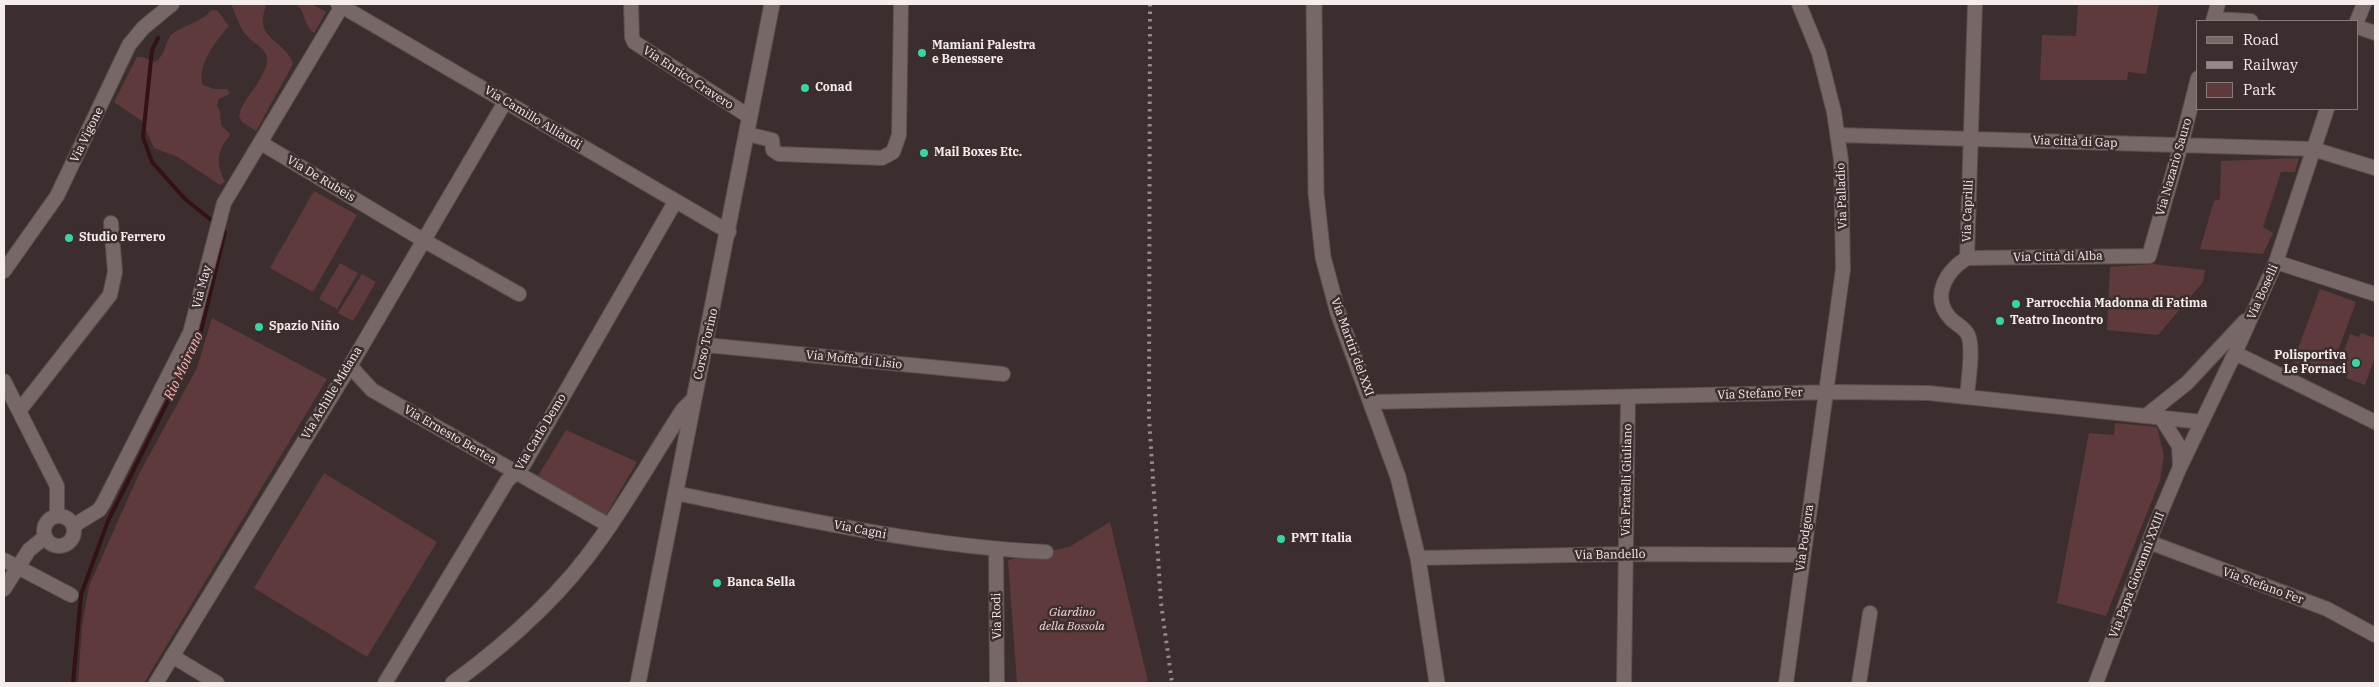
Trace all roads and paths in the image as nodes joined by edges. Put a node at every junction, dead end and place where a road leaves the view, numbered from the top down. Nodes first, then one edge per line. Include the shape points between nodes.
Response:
1 (172, 4) edge
2 (631, 4) edge
3 (772, 4) edge
4 (901, 4) edge
5 (1314, 4) edge
6 (1799, 4) edge
7 (1975, 4) edge
8 (2218, 4) edge
9 (2364, 4) edge
10 (340, 5) edge
11 (2214, 20) edge
12 (2357, 20) edge
13 (2359, 28) edge
14 (2375, 33) edge
15 (2196, 86) edge
16 (505, 102) junction
17 (2327, 110) edge
18 (750, 118) junction
19 (747, 134) junction
20 (1838, 135) junction
21 (1970, 139) junction
22 (261, 143) junction
23 (2181, 145) junction
24 (2313, 149) junction
25 (2375, 168) edge
26 (675, 202) junction
27 (111, 223) dead end
28 (729, 232) junction
29 (423, 240) junction
30 (2149, 256) joint
31 (1967, 258) junction
32 (2276, 262) junction
33 (4, 271) edge
34 (519, 294) dead end
35 (2375, 294) edge
36 (2254, 311) junction
37 (706, 345) junction
38 (2235, 353) junction
39 (350, 366) junction
40 (1003, 374) dead end
41 (4, 380) edge
42 (1825, 392) junction
43 (1967, 397) junction
44 (1628, 398) junction
45 (694, 399) junction
46 (1372, 402) junction
47 (19, 410) junction
48 (2153, 416) junction
49 (2202, 422) junction
50 (2375, 422) edge
51 (2180, 467) junction
52 (517, 473) junction
53 (675, 493) junction
54 (57, 516) junction
55 (73, 526) junction
56 (610, 526) junction
57 (45, 537) junction
58 (2149, 542) junction
59 (996, 550) junction
60 (1046, 552) dead end
61 (1625, 554) junction
62 (1802, 555) junction
63 (1418, 558) junction
64 (4, 560) edge
65 (16, 568) junction
66 (4, 589) edge
67 (71, 595) dead end
68 (1870, 613) dead end
69 (2375, 634) edge
70 (172, 656) junction
71 (156, 683) edge
72 (217, 683) edge
73 (385, 683) edge
74 (453, 683) edge
75 (638, 683) edge
76 (998, 683) edge
77 (1437, 683) edge
78 (1624, 683) edge
79 (1786, 683) edge
80 (1859, 683) edge
81 (2096, 683) edge

1 - 33 street, Via Vigone via 143,28 129,45 57,196
2 - 18 street, Via Enrico Cravero via 634,42
3 - 18 main road, Corso Torino
4 - 19 street via 899,135 893,152 882,158 779,154 773,150 772,140
5 - 46 main road, Via Martiri del XXI via 1316,193 1323,257 1338,313
6 - 20 street, Via Palladio via 1819,53
7 - 21 street, Via Caprilli
8 - 11 street
9 - 12 street
10 - 16 street, Via Camillo Alliaudi
10 - 22 street
13 - 14 street
15 - 23 street, Via Nazario Sauro
16 - 26 street, Via Camillo Alliaudi
16 - 29 street, Via Achille Midana
17 - 24 street, Via Boselli
18 - 19 main road, Corso Torino
19 - 28 main road, Corso Torino
20 - 21 street, Via città di Gap
20 - 42 street, Via Palladio via 1843,269
21 - 23 street, Via città di Gap
21 - 31 street, Via Caprilli
22 - 29 street, Via De Rubeis
22 - 55 street, Via May via 224,203 196,312 181,353 103,504
23 - 24 street, Via città di Gap
23 - 30 street, Via Nazario Sauro
24 - 25 street, Via città di Gap
24 - 32 street, Via Boselli
26 - 28 street, Via Camillo Alliaudi
26 - 52 street, Via Carlo Demo
27 - 47 street via 115,272 110,295
28 - 37 main road, Corso Torino
29 - 34 street, Via De Rubeis
29 - 39 street, Via Achille Midana
30 - 31 street, Via Città di Alba
31 - 43 street, Via Caprilli via 1948,274 1942,298 1951,319 1968,334
32 - 35 street
32 - 36 street, Via Boselli
36 - 38 street, Via Boselli
36 - 48 street
37 - 40 street, Via Moffa di Lisio
37 - 45 main road, Corso Torino
38 - 49 street, Via Boselli
38 - 50 street
39 - 52 street, Via Ernesto Bertea via 372,390
39 - 70 street, Via Achille Midana
41 - 47 street
42 - 43 street, Via Stefano Fer
42 - 44 street, Via Stefano Fer
42 - 62 street, Via Podgora
43 - 48 street, Via Stefano Fer
44 - 46 street, Via Stefano Fer
44 - 61 street, Via Fratelli Giuliano
45 - 53 main road, Corso Torino
45 - 56 main road via 683,410
46 - 63 main road, Via Martiri del XXI via 1398,478
47 - 54 street via 57,486
48 - 49 street, Via Stefano Fer
48 - 51 street via 2179,446
49 - 51 street, Via Boselli
51 - 58 street, Via Papa Giovanni XXIII
52 - 56 street, Via Ernesto Bertea
52 - 73 street, Via Carlo Demo via 507,481
53 - 59 street, Via Cagni via 896,537
53 - 75 main road, Corso Torino
54 - 55 street via 66,518
54 - 57 street via 46,524
55 - 57 street via 72,536 66,544 52,544
56 - 74 main road via 529,621 498,650
57 - 65 street via 29,550
58 - 69 street, Via Stefano Fer via 2327,609
58 - 81 street, Via Papa Giovanni XXIII
59 - 60 street, Via Cagni
59 - 76 street, Via Rodi
61 - 62 street, Via Bandello
61 - 63 street, Via Bandello
61 - 78 street, Via Fratelli Giuliano
62 - 79 street, Via Podgora
63 - 77 main road, Via Martiri del XXI
64 - 65 street
65 - 66 street
65 - 67 street
68 - 80 street
70 - 71 street, Via Achille Midana
70 - 72 street

